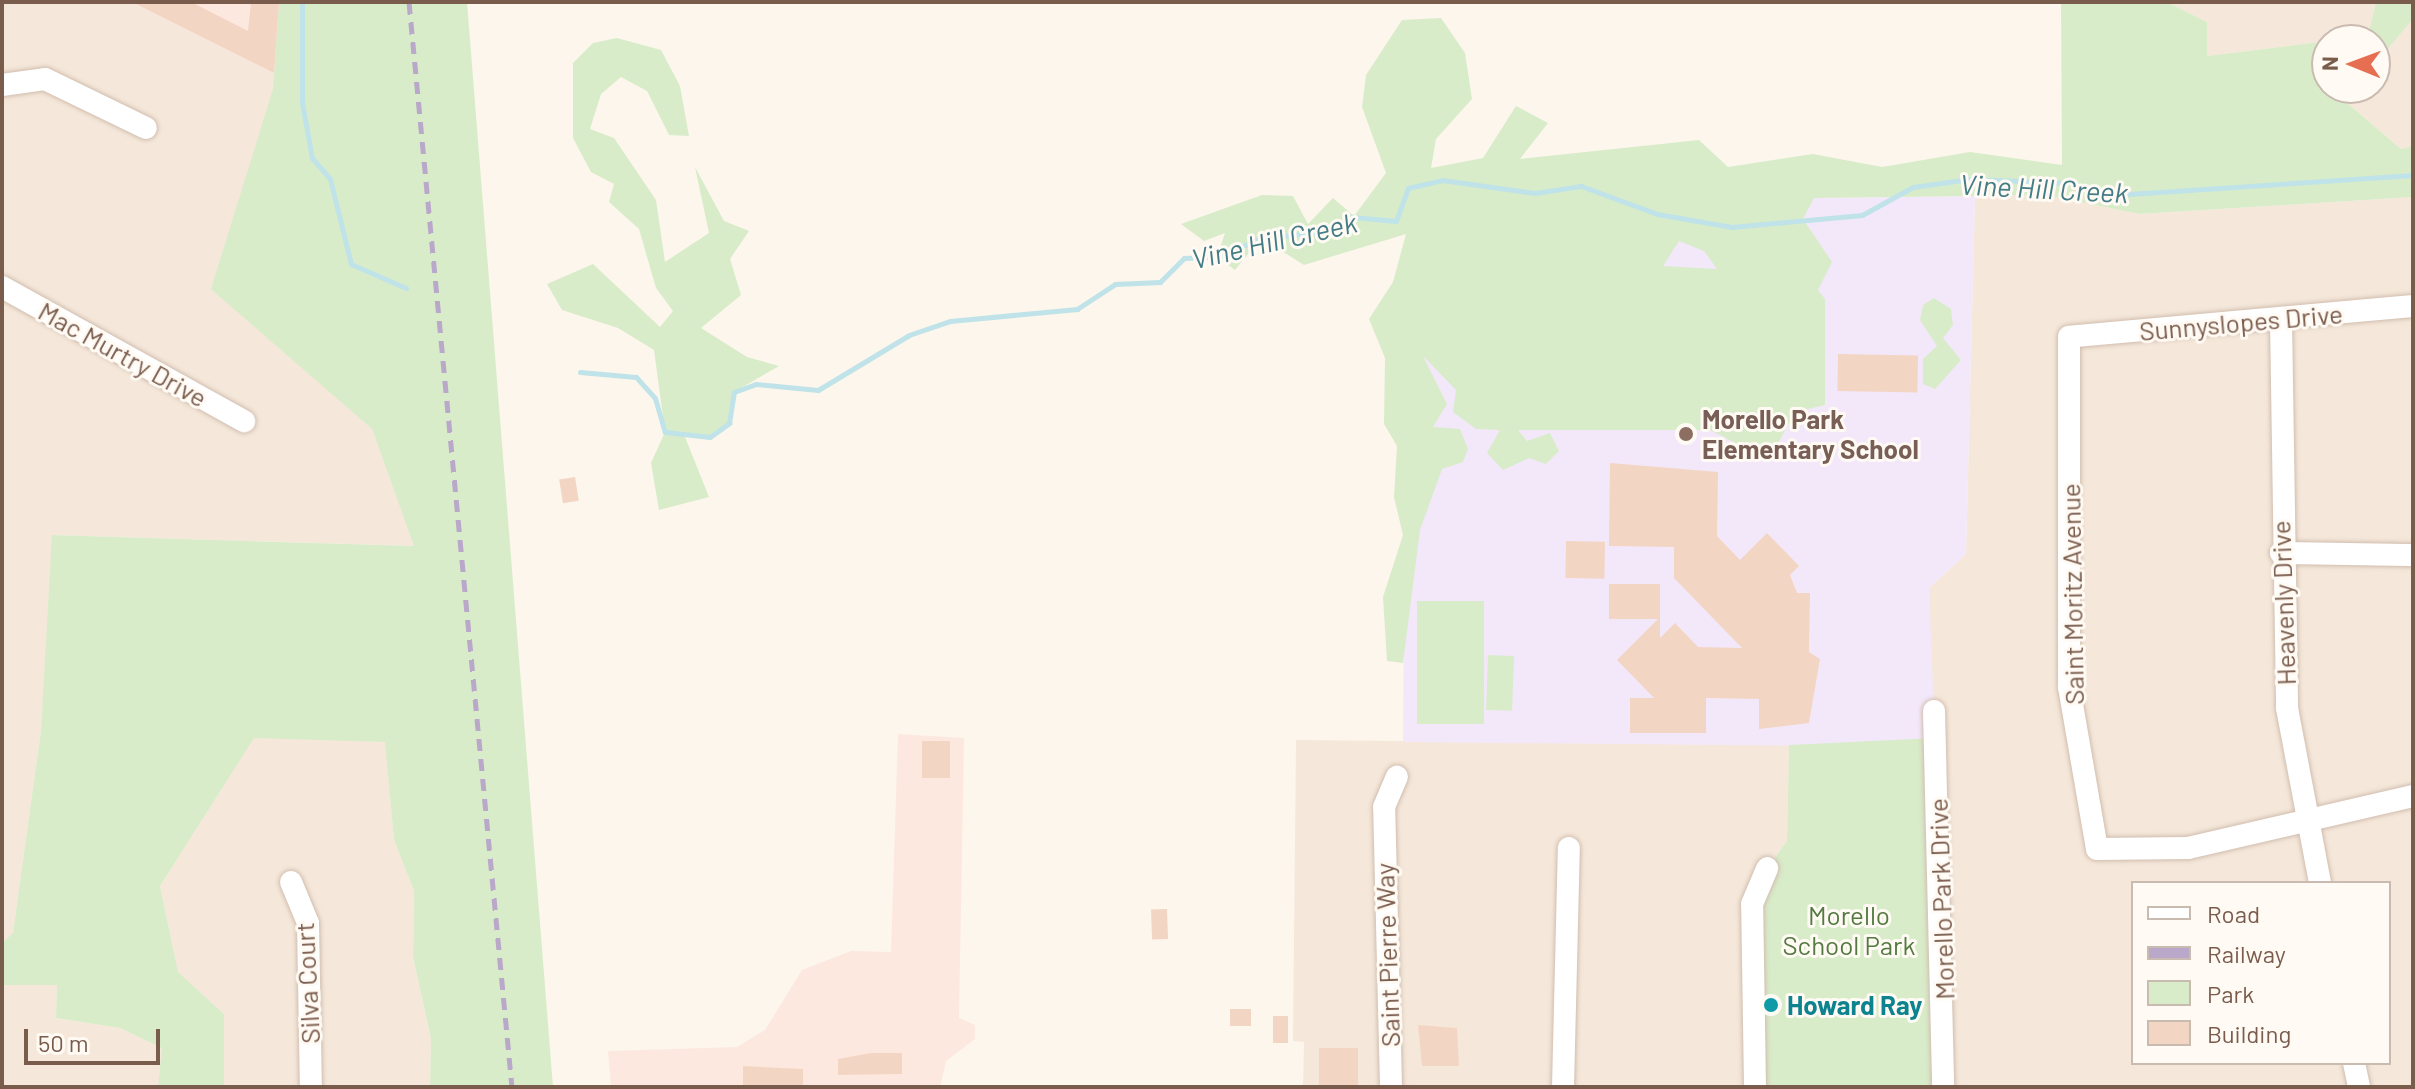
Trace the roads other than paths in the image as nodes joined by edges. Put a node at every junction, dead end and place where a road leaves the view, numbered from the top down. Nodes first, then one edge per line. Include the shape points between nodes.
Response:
1 (2, 85) edge
2 (146, 128) dead end
3 (2, 287) edge
4 (2413, 306) edge
5 (2281, 320) junction
6 (2069, 337) joint
7 (244, 421) dead end
8 (2281, 553) junction
9 (2413, 555) edge
10 (1934, 711) dead end
11 (1397, 777) dead end
12 (2413, 796) edge
13 (2307, 819) junction
14 (1569, 848) dead end
15 (1767, 868) dead end
16 (2320, 881) edge
17 (291, 882) dead end
18 (2354, 1065) edge
19 (311, 1087) edge
20 (1391, 1087) edge
21 (1563, 1087) edge
22 (1755, 1087) edge
23 (1943, 1087) edge
24 (2359, 1087) edge

1 - 2 street via 45,79
3 - 7 street, Mac Murtry Drive
4 - 5 street, Sunnyslopes Drive
5 - 6 street, Sunnyslopes Drive
5 - 8 street, Heavenly Drive
6 - 13 street, Saint Moritz Avenue via 2069,687 2097,849 2188,848
8 - 9 street
8 - 13 street, Heavenly Drive via 2287,708
10 - 23 street, Morello Park Drive
11 - 20 street, Saint Pierre Way via 1384,807
12 - 13 street
13 - 16 street, Heavenly Drive
14 - 21 street
15 - 22 street via 1752,904
17 - 19 street, Silva Court via 308,923
18 - 24 street

